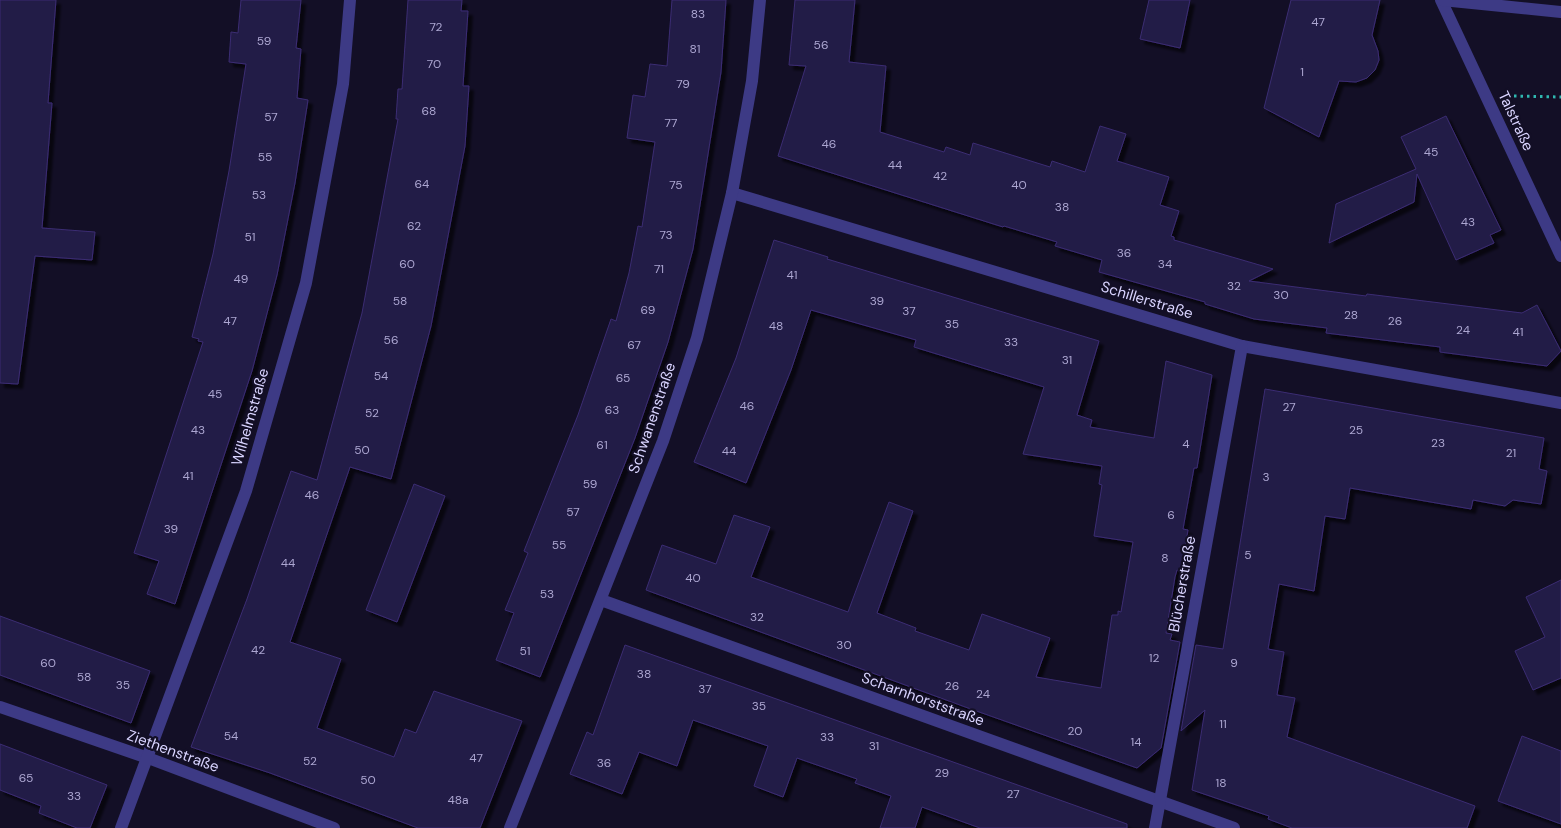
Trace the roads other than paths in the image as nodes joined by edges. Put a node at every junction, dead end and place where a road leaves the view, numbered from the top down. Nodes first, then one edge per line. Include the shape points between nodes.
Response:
1 (350, 0) edge
2 (760, 0) edge
3 (1442, 0) edge
4 (1561, 12) edge
5 (732, 192) junction
6 (1561, 256) edge
7 (1242, 346) junction
8 (1561, 403) edge
9 (601, 600) junction
10 (0, 707) edge
11 (148, 758) junction
12 (1160, 801) junction
13 (121, 828) edge
14 (334, 828) edge
15 (510, 828) edge
16 (1155, 828) edge
17 (1234, 828) edge

1 - 11 street, Wilhelmstraße via 343,84 306,284 246,491
2 - 5 street, Schwanenstraße via 752,81
3 - 4 street
3 - 6 street, Talstraße
5 - 7 street, Schillerstraße
5 - 9 street, Schwanenstraße via 698,338 663,441
7 - 8 street, Schillerstraße
7 - 12 street, Blücherstraße
9 - 12 street, Scharnhorststraße
9 - 15 street, Schwanenstraße
10 - 11 street, Ziethenstraße
11 - 13 street, Wilhelmstraße
11 - 14 street, Ziethenstraße
12 - 16 street, Blücherstraße
12 - 17 street, Scharnhorststraße

